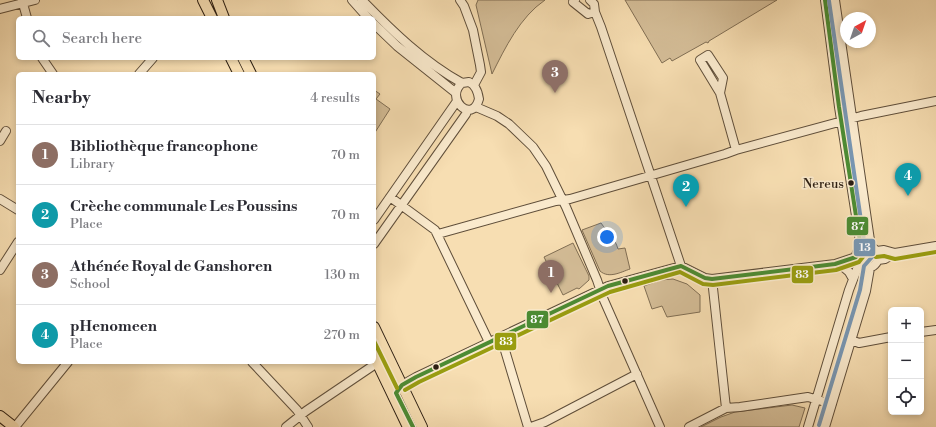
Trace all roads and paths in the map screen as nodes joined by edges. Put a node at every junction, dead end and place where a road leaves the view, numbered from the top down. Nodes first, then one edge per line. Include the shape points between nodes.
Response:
1 (35, 0) edge
2 (203, 0) edge
3 (217, 0) edge
4 (352, 0) edge
5 (362, 0) edge
6 (460, 0) edge
7 (575, 0) edge
8 (590, 0) edge
9 (825, 0) edge
10 (836, 0) edge
11 (22, 2) edge
12 (0, 9) edge
13 (595, 12) junction
14 (26, 16) edge
15 (211, 16) edge
16 (223, 16) edge
17 (366, 16) edge
18 (376, 26) edge
19 (43, 60) edge
20 (151, 60) edge
21 (232, 60) edge
22 (244, 60) edge
23 (52, 72) edge
24 (141, 72) edge
25 (237, 72) edge
26 (250, 72) edge
27 (462, 83) junction
28 (474, 85) junction
29 (456, 92) junction
30 (720, 93) dead end
31 (457, 101) junction
32 (936, 101) edge
33 (476, 107) junction
34 (467, 110) junction
35 (853, 118) junction
36 (842, 121) junction
37 (6, 130) dead end
38 (0, 140) edge
39 (736, 150) junction
40 (651, 176) junction
41 (390, 197) junction
42 (0, 199) edge
43 (563, 200) junction
44 (401, 206) junction
45 (16, 209) edge
46 (376, 217) edge
47 (438, 234) junction
48 (376, 241) edge
49 (16, 245) edge
50 (936, 246) edge
51 (861, 248) junction
52 (874, 249) junction
53 (895, 253) junction
54 (878, 260) junction
55 (858, 261) junction
56 (838, 265) junction
57 (681, 266) junction
58 (870, 268) junction
59 (0, 270) edge
60 (712, 279) junction
61 (853, 279) junction
62 (601, 289) junction
63 (936, 330) edge
64 (376, 331) edge
65 (924, 332) edge
66 (501, 336) junction
67 (888, 338) edge
68 (851, 340) junction
69 (488, 342) junction
70 (376, 360) edge
71 (66, 364) edge
72 (254, 364) edge
73 (371, 364) edge
74 (637, 374) junction
75 (402, 385) junction
76 (393, 397) junction
77 (816, 400) junction
78 (832, 404) junction
79 (726, 408) junction
80 (301, 415) junction
81 (0, 416) edge
82 (14, 427) edge
83 (286, 427) edge
84 (308, 427) edge
85 (408, 427) edge
86 (422, 427) edge
87 (530, 427) edge
88 (660, 427) edge
89 (689, 427) edge
90 (808, 427) edge
91 (825, 427) edge

1 - 11 street
2 - 15 main road
3 - 16 main road
4 - 17 street
5 - 27 street via 422,56
6 - 28 street via 473,30 480,65 481,72
7 - 13 street via 573,2 588,14
8 - 13 street via 594,4
9 - 36 street
10 - 35 street
11 - 12 street
11 - 14 street
13 - 40 street
18 - 29 street via 397,46
19 - 23 street
20 - 24 street
21 - 25 main road
22 - 26 main road
27 - 28 street via 469,82
27 - 29 street
28 - 33 street via 479,100
29 - 31 street
30 - 39 street
31 - 34 street via 459,106
31 - 41 street
32 - 35 street
33 - 34 street
33 - 43 street via 509,124 533,147
34 - 44 street
35 - 36 street
35 - 52 street
36 - 39 street
36 - 51 street
37 - 38 street
39 - 40 street
40 - 43 street
40 - 57 street
41 - 44 street
41 - 46 street
42 - 45 street
43 - 47 street
43 - 62 street
44 - 47 street
44 - 48 street
47 - 69 street
49 - 59 street
50 - 53 street
51 - 52 street via 868,246
51 - 55 street via 857,254
52 - 53 street
52 - 54 street
53 - 54 street
54 - 58 street
55 - 56 street
55 - 58 street via 864,268
55 - 61 street
56 - 60 street
56 - 61 street
57 - 60 street
57 - 62 street
58 - 68 street via 866,291
60 - 79 street
61 - 77 street
62 - 66 street
62 - 74 street
63 - 65 street
64 - 75 main road
66 - 69 street
66 - 87 street
67 - 68 street via 859,343
68 - 78 street
69 - 75 street
70 - 75 street
70 - 76 main road
71 - 82 street
72 - 80 street
73 - 80 street
74 - 87 street via 545,422
74 - 88 street
75 - 76 street
75 - 86 main road
76 - 85 main road
77 - 78 street
77 - 79 street via 808,397
77 - 90 street
78 - 91 street
79 - 89 street
80 - 83 street
80 - 84 street
81 - 82 main road

